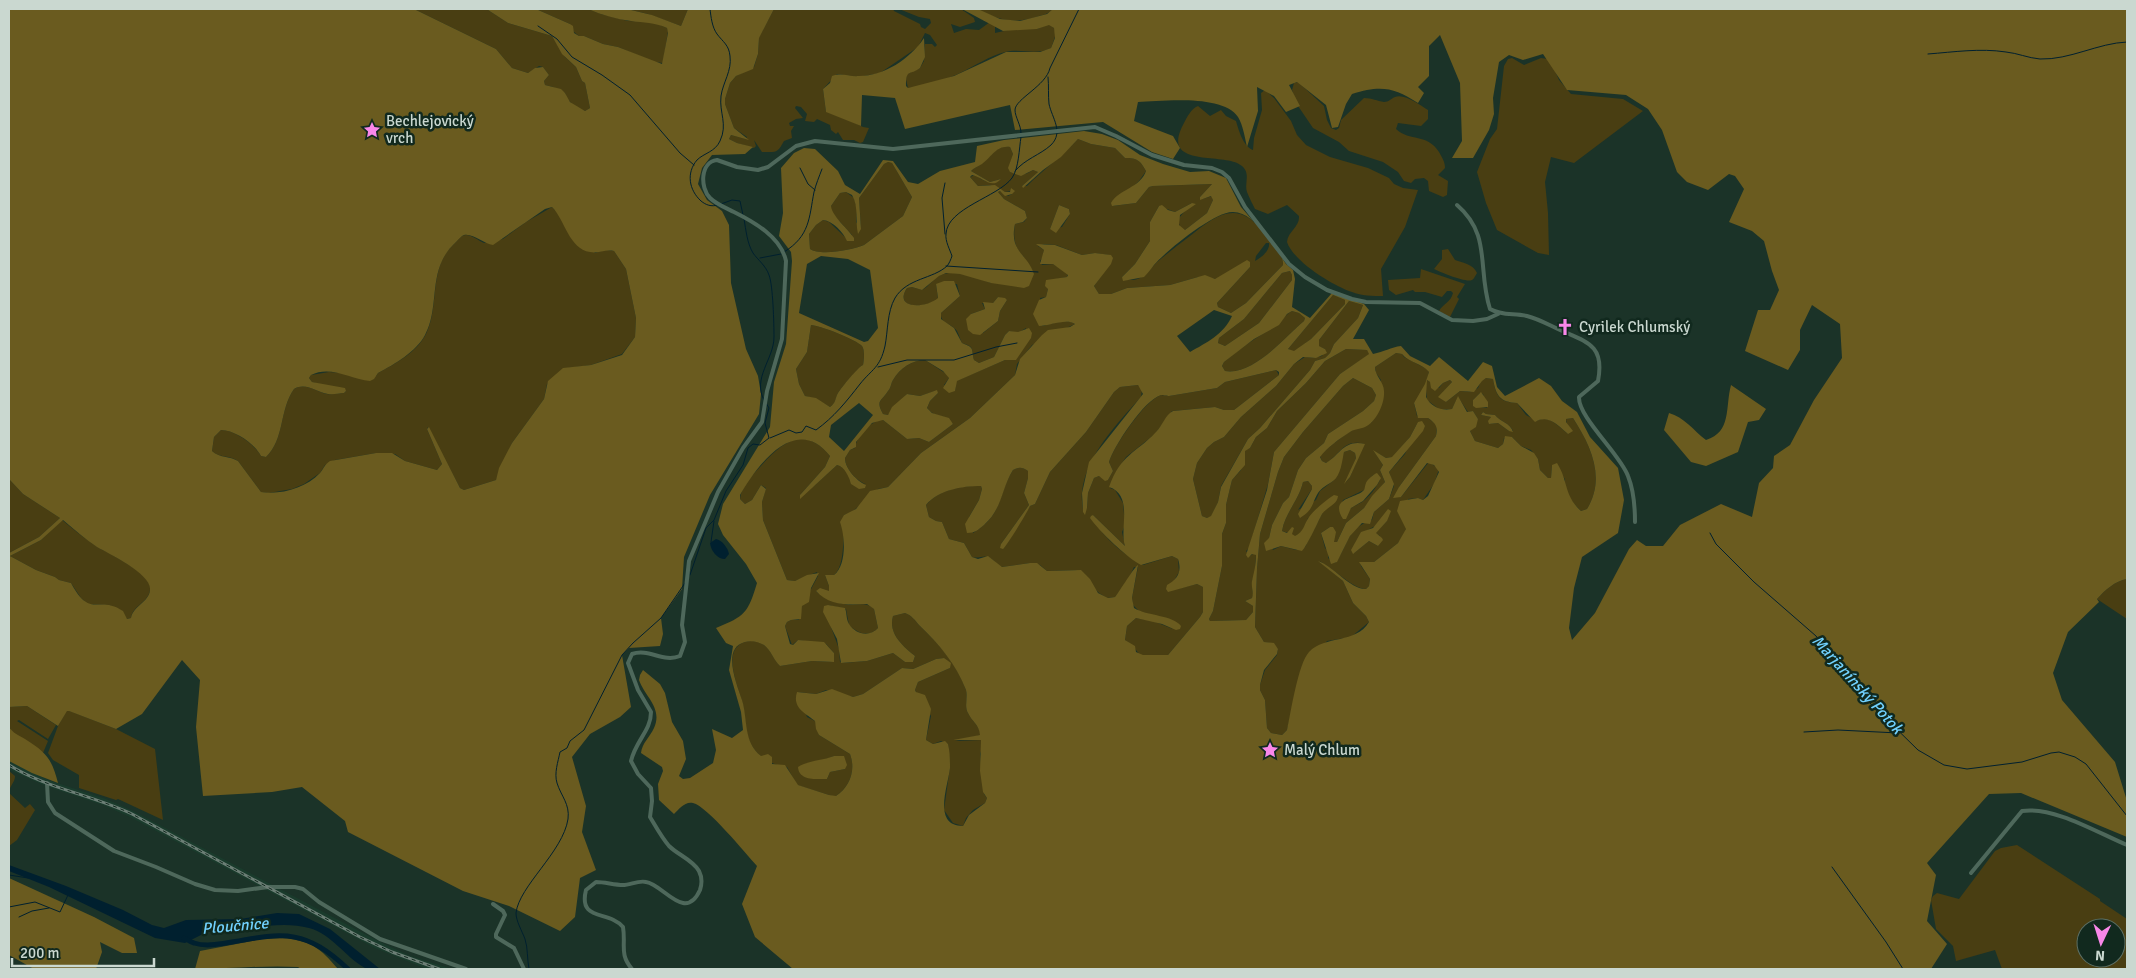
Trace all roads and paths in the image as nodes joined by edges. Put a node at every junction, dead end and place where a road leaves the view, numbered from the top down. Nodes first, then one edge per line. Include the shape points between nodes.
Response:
1 (1456, 205) dead end
2 (1490, 309) junction
3 (1498, 314) junction
4 (1487, 319) junction
5 (1635, 522) dead end
6 (47, 783) dead end
7 (2127, 845) edge
8 (1971, 874) dead end
9 (493, 904) dead end
10 (457, 968) edge
11 (466, 969) edge
12 (524, 969) edge
13 (632, 969) edge

1 - 2 street via 1474,224 1479,237 1484,291
2 - 3 street
2 - 4 street
3 - 4 street
3 - 5 street via 1543,321 1586,341 1595,349 1600,361 1598,381 1579,397 1578,403 1628,475 1634,493
4 - 13 street via 1452,320 1420,303 1366,302 1327,290 1289,264 1222,172 1184,166 1152,155 1095,127 893,149 815,141 796,146 768,167 758,170 712,160 704,173 703,184 711,200 759,227 782,249 786,261 782,339 762,422 718,492 689,562 683,610 683,651 675,658 666,659 640,651 632,654 628,663 651,712 648,728 634,748 631,761 651,788 650,817 670,847 697,868 702,880 696,896 684,902 675,901 646,881 622,885 596,882 586,890 588,910 612,918 623,927 623,954
6 - 10 street via 48,802 55,812 114,851 215,890 303,889 380,939
7 - 8 street via 2063,816 2031,809 2022,811
9 - 12 street via 505,915 496,937 514,948
10 - 11 street

